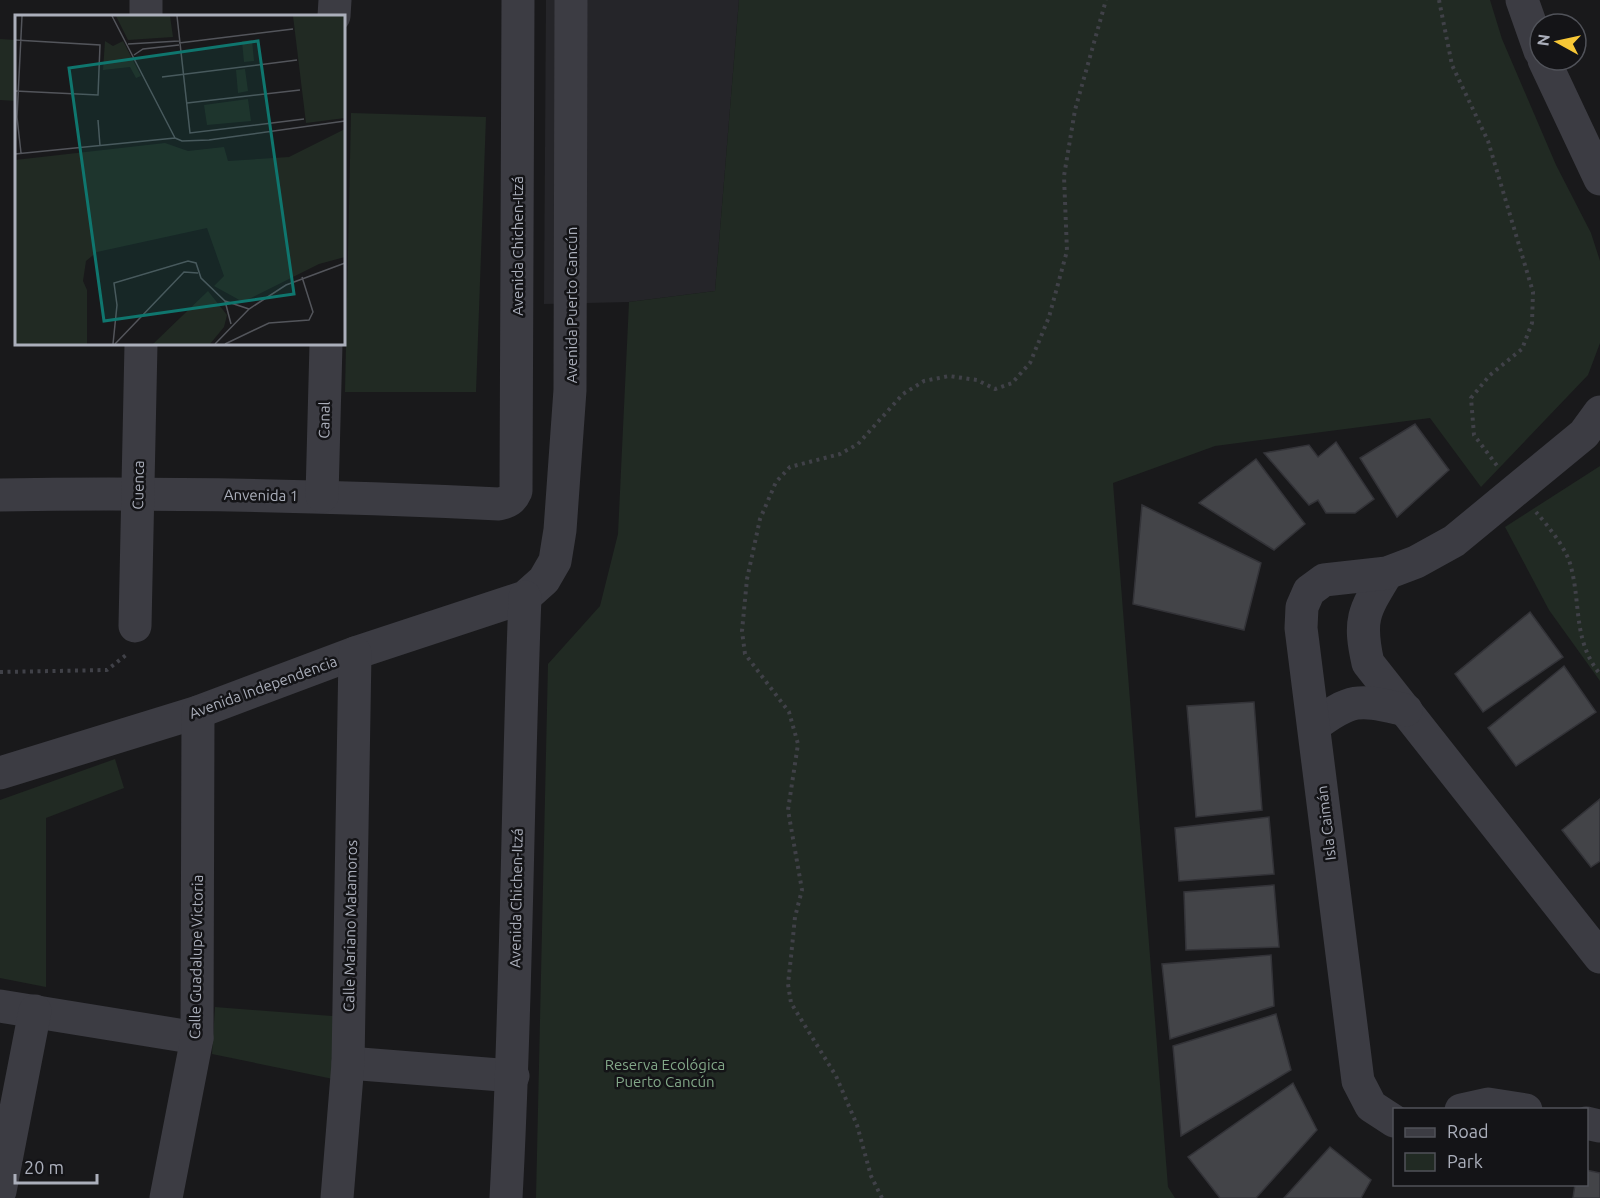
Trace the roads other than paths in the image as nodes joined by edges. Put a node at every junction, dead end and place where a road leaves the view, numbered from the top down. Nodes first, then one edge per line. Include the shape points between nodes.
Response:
1 (335, 0) edge
2 (518, 0) edge
3 (571, 0) edge
4 (1522, 0) edge
5 (334, 15) edge
6 (1528, 17) edge
7 (1550, 72) edge
8 (1600, 179) edge
9 (141, 345) edge
10 (326, 345) edge
11 (1595, 425) edge
12 (516, 491) joint
13 (138, 492) junction
14 (0, 495) edge
15 (322, 496) junction
16 (1387, 573) junction
17 (525, 597) junction
18 (135, 626) road end
19 (355, 653) junction
20 (1406, 710) junction
21 (198, 712) junction
22 (1314, 726) junction
23 (0, 773) edge
24 (1600, 957) edge
25 (0, 1005) edge
26 (35, 1011) junction
27 (197, 1038) junction
28 (348, 1063) junction
29 (513, 1076) junction
30 (1470, 1108) edge
31 (1513, 1108) edge
32 (1393, 1120) edge
33 (0, 1191) edge
34 (166, 1198) edge
35 (337, 1198) edge
36 (506, 1198) edge

1 - 5 street
2 - 12 street, Avenida Chichen-Itzá
3 - 17 street, Avenida Puerto Cancún via 570,390 560,530 555,561 544,580
4 - 6 street
7 - 8 street
9 - 13 street, Cuenca
10 - 15 street, Canal
11 - 16 street, Isla Caimán via 1454,541
12 - 15 street, Anvenida 1 via 508,502 499,504
13 - 14 street, Anvenida 1
13 - 15 street, Anvenida 1
13 - 18 street, Cuenca
16 - 20 street via 1364,616 1362,638 1368,663
16 - 22 street, Isla Caimán via 1324,580 1309,591 1302,607 1301,628
17 - 19 street, Avenida Independencia
17 - 29 street, Avenida Chichen-Itzá
19 - 21 street, Avenida Independencia
19 - 28 street, Calle Mariano Matamoros
20 - 22 street via 1353,703 1336,709
20 - 24 street
21 - 23 street, Avenida Independencia
21 - 27 street, Calle Guadalupe Victoria
22 - 32 street, Isla Caimán via 1358,1081 1371,1106
25 - 26 street
26 - 27 street
26 - 33 street
27 - 34 street, Calle Guadalupe Victoria
28 - 29 street
28 - 35 street, Calle Mariano Matamoros
29 - 36 street, Avenida Chichen-Itzá
30 - 31 street via 1488,1104

